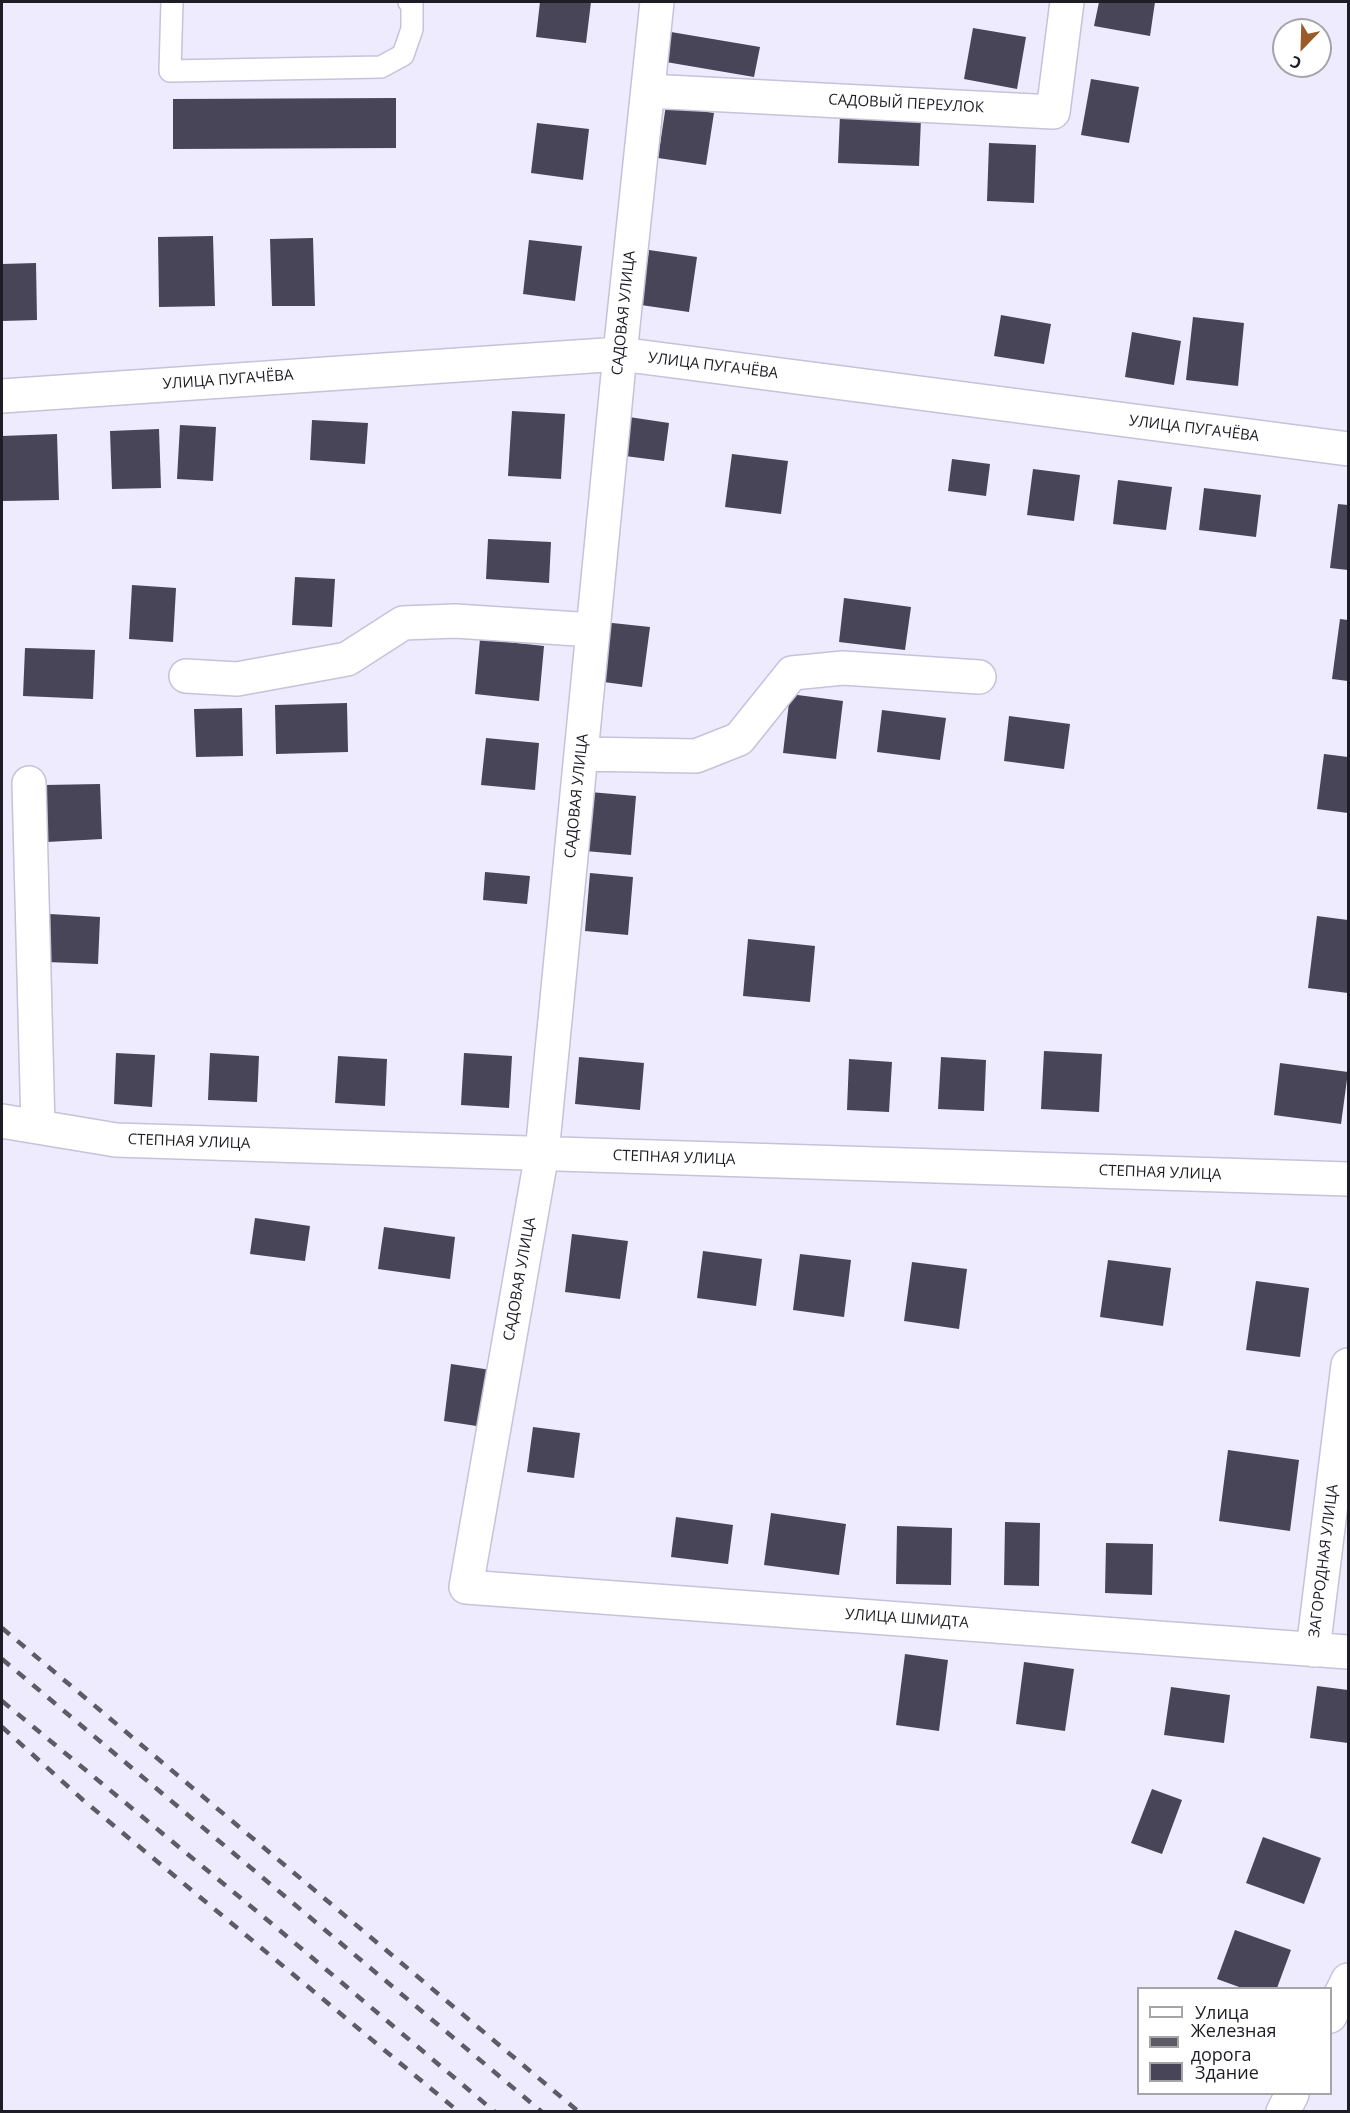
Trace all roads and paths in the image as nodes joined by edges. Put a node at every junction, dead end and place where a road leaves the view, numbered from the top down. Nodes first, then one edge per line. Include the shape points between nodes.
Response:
1 (172, 2) edge
2 (409, 2) edge
3 (657, 2) edge
4 (1067, 2) edge
5 (648, 91) junction
6 (620, 354) junction
7 (2, 396) edge
8 (1348, 449) edge
9 (593, 630) junction
10 (186, 676) dead end
11 (980, 677) dead end
12 (581, 754) junction
13 (29, 783) dead end
14 (2, 1121) edge
15 (38, 1127) junction
16 (542, 1153) junction
17 (1348, 1179) edge
18 (1348, 1365) edge
19 (466, 1587) joint
20 (1313, 1650) junction
21 (1348, 1652) edge
22 (1348, 1980) edge
23 (1332, 2012) edge
24 (1292, 2095) edge
25 (1283, 2112) edge

1 - 2 lane via 170,71 381,67 403,55 412,29
3 - 5 street, САДОВАЯ УЛИЦА
4 - 5 street, САДОВЫЙ ПЕРЕУЛОК via 1053,112
5 - 6 street, САДОВАЯ УЛИЦА
6 - 7 street, УЛИЦА ПУГАЧЁВА
6 - 8 street, УЛИЦА ПУГАЧЁВА
6 - 9 street, САДОВАЯ УЛИЦА
9 - 10 street via 455,621 403,623 347,659 237,679
9 - 12 street, САДОВАЯ УЛИЦА
11 - 12 street via 843,668 792,673 739,739 696,756
12 - 16 street, САДОВАЯ УЛИЦА
13 - 15 street
14 - 15 street, СТЕПНАЯ УЛИЦА
15 - 16 street, СТЕПНАЯ УЛИЦА via 116,1140
16 - 17 street, СТЕПНАЯ УЛИЦА
16 - 19 street, САДОВАЯ УЛИЦА
18 - 20 street, ЗАГОРОДНАЯ УЛИЦА
19 - 20 street, УЛИЦА ШМИДТА
20 - 21 street, УЛИЦА ШМИДТА
22 - 23 street
24 - 25 street

